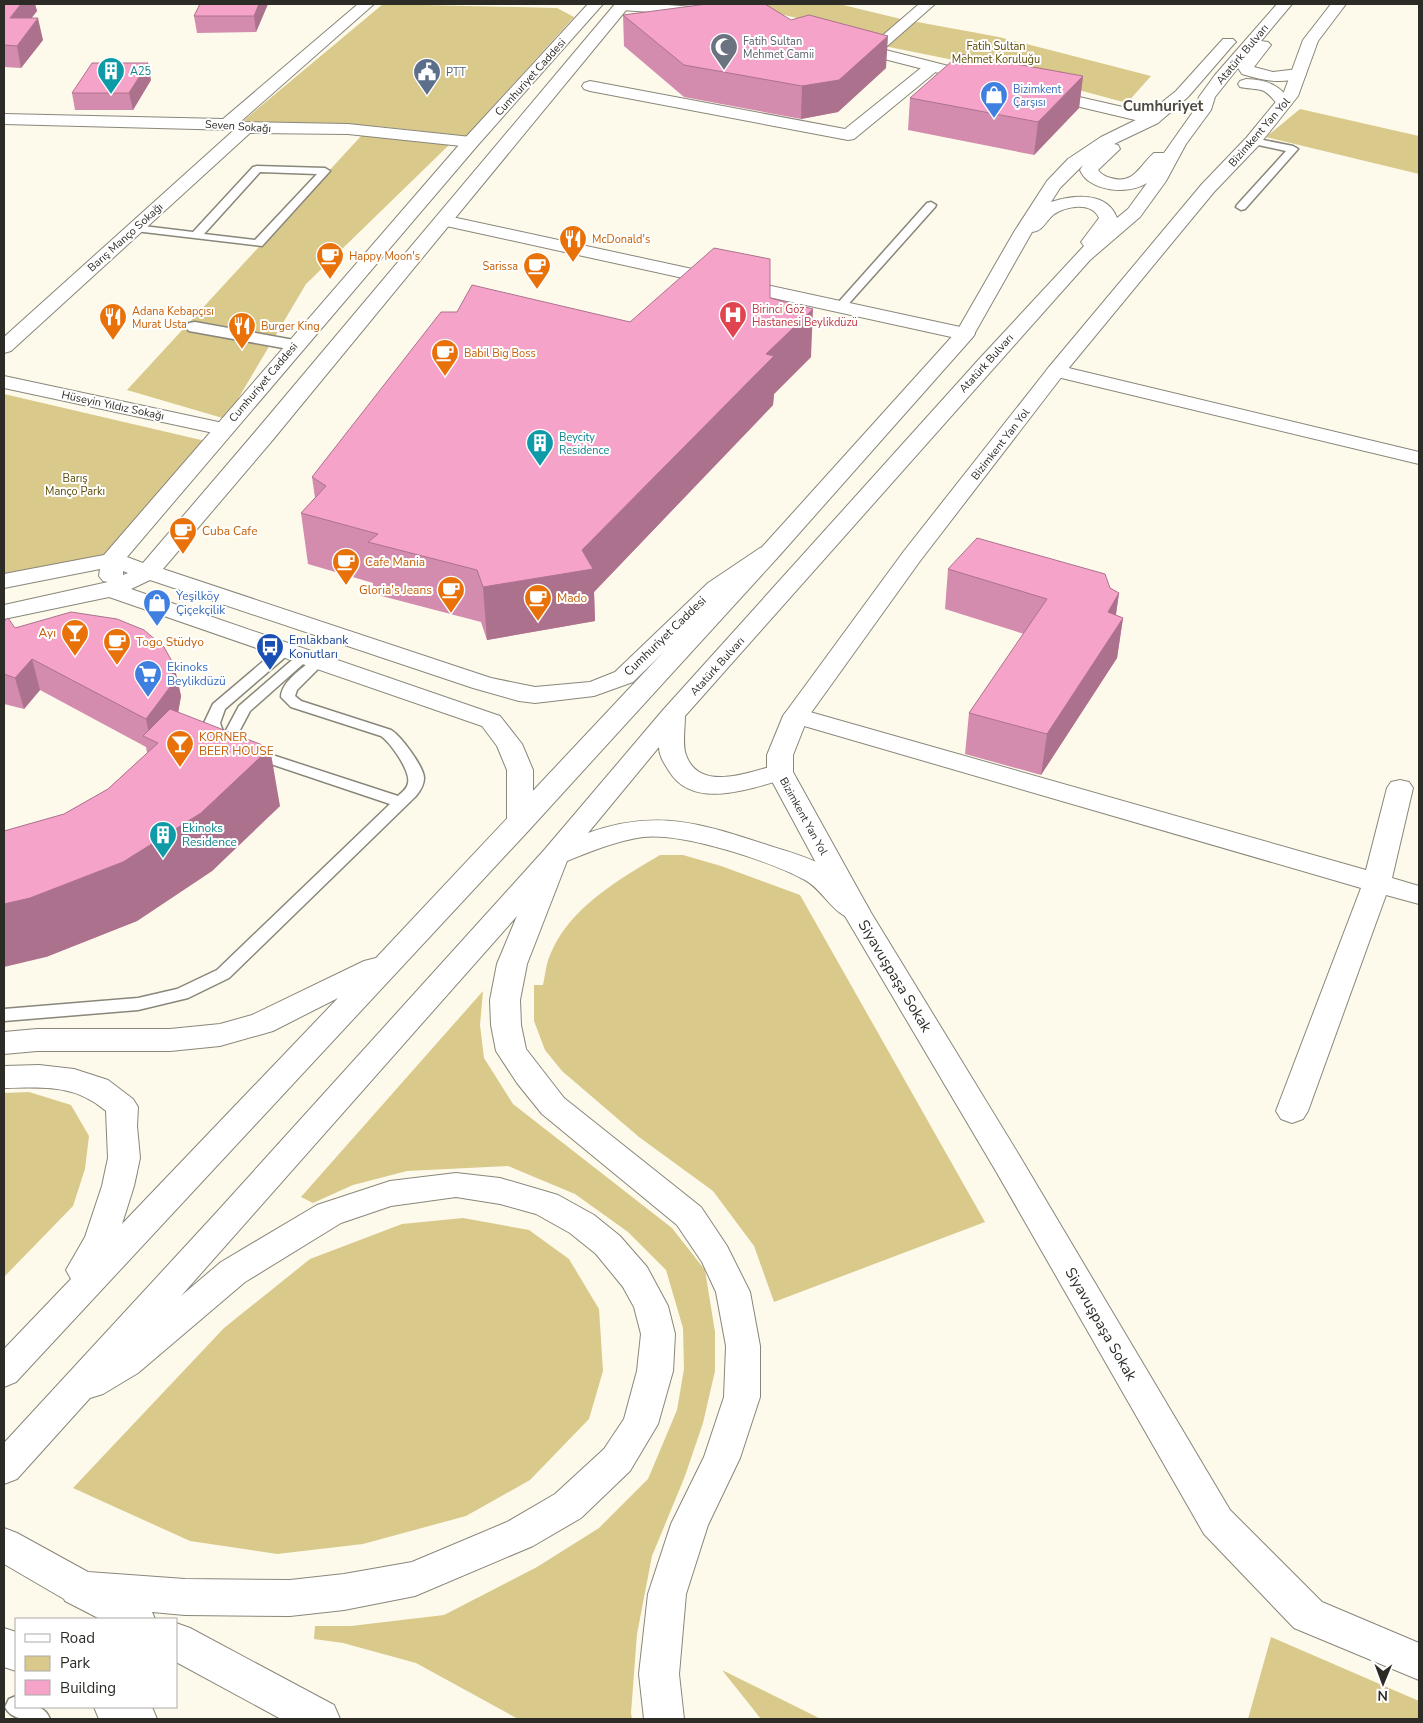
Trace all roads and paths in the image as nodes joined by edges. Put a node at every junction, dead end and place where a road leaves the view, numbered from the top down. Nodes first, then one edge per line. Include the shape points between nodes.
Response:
1 (367, 4) edge
2 (598, 4) edge
3 (928, 4) edge
4 (1285, 4) edge
5 (1339, 4) edge
6 (622, 5) edge
7 (726, 15) edge
8 (1270, 22) junction
9 (1237, 32) dead end
10 (836, 42) edge
11 (872, 52) junction
12 (932, 67) junction
13 (1298, 74) junction
14 (988, 80) edge
15 (590, 86) dead end
16 (1026, 89) edge
17 (1207, 97) junction
18 (1284, 103) junction
19 (4, 119) edge
20 (1147, 122) junction
21 (227, 124) junction
22 (246, 128) junction
23 (471, 142) junction
24 (1253, 142) junction
25 (1178, 143) junction
26 (931, 205) dead end
27 (1241, 207) dead end
28 (411, 212) junction
29 (442, 220) junction
30 (135, 228) junction
31 (1023, 232) junction
32 (196, 236) junction
33 (1082, 256) junction
34 (840, 307) junction
35 (195, 327) dead end
36 (965, 334) junction
37 (294, 345) junction
38 (4, 347) edge
39 (1056, 371) junction
40 (4, 382) edge
41 (223, 429) junction
42 (263, 437) junction
43 (1419, 458) edge
44 (771, 551) junction
45 (112, 560) junction
46 (147, 573) junction
47 (4, 581) edge
48 (110, 590) junction
49 (4, 612) edge
50 (302, 656) junction
51 (672, 715) junction
52 (796, 716) junction
53 (226, 744) junction
54 (780, 772) junction
55 (1400, 788) dead end
56 (401, 802) junction
57 (520, 823) junction
58 (555, 855) junction
59 (1377, 882) junction
60 (1419, 894) edge
61 (856, 912) junction
62 (394, 958) junction
63 (4, 1015) edge
64 (4, 1043) edge
65 (4, 1077) edge
66 (1292, 1111) dead end
67 (56, 1314) junction
68 (4, 1372) edge
69 (64, 1400) junction
70 (4, 1468) edge
71 (4, 1545) edge
72 (79, 1589) junction
73 (134, 1618) edge
74 (178, 1642) edge
75 (4, 1646) edge
76 (15, 1652) edge
77 (1419, 1662) edge
78 (4, 1699) edge
79 (15, 1706) edge
80 (18, 1708) edge
81 (116, 1708) edge
82 (38, 1719) edge
83 (137, 1719) edge
84 (320, 1719) edge
85 (664, 1719) edge

1 - 21 main road
2 - 6 main road
2 - 23 main road, Cumhuriyet Caddesi
3 - 11 main road
4 - 8 main road, Atatürk Bulvarı
5 - 13 main road, Bizimkent Yan Yol via 1311,40
6 - 7 main road
6 - 29 main road, Cumhuriyet Caddesi
8 - 13 main road via 1263,46 1246,67 1271,76
8 - 17 main road, Atatürk Bulvarı
9 - 20 main road, Atatürk Bulvarı via 1182,94
10 - 11 main road
11 - 12 main road
12 - 14 main road
12 - 15 main road via 848,135
13 - 18 main road, Bizimkent Yan Yol via 1292,93
16 - 20 main road
17 - 18 main road via 1237,83 1253,84 1277,91
17 - 25 main road, Atatürk Bulvarı via 1203,110
18 - 24 main road, Bizimkent Yan Yol
19 - 21 main road, Seven Sokağı
20 - 25 main road via 1092,164 1091,175 1106,183 1134,182
20 - 31 main road, Atatürk Bulvarı via 1074,163 1053,185
21 - 22 main road, Seven Sokağı
22 - 23 main road, Seven Sokağı via 348,129
22 - 30 main road, Barış Manço Sokağı
23 - 28 main road, Cumhuriyet Caddesi
24 - 27 lane via 1293,149
24 - 39 main road, Bizimkent Yan Yol via 1208,188
25 - 33 main road, Atatürk Bulvarı via 1134,213
26 - 34 lane
28 - 29 main road
28 - 37 main road, Cumhuriyet Caddesi
29 - 34 main road
29 - 42 main road, Cumhuriyet Caddesi
30 - 32 lane
30 - 38 main road, Barış Manço Sokağı
31 - 33 main road via 1056,207 1080,203 1102,207 1108,218 1085,246
31 - 36 main road, Atatürk Bulvarı
32 - 32 lane via 257,169 325,171 258,244
33 - 51 main road, Atatürk Bulvarı
34 - 36 main road
35 - 37 street
36 - 44 main road, Atatürk Bulvarı
37 - 41 main road, Cumhuriyet Caddesi
39 - 43 main road
39 - 52 main road, Bizimkent Yan Yol via 912,556
40 - 41 main road, Hüseyin Yıldız Sokağı
41 - 42 main road, Hüseyin Yıldız Sokağı
41 - 45 main road, Cumhuriyet Caddesi
42 - 46 main road, Cumhuriyet Caddesi
44 - 46 main road, Cumhuriyet Caddesi via 716,588 624,677 594,689 535,694 482,683
44 - 57 main road
45 - 46 main road
45 - 47 main road
45 - 48 main road
46 - 48 main road, Cumhuriyet Caddesi
48 - 49 main road, Cumhuriyet Caddesi
48 - 50 main road
50 - 53 lane via 244,709
50 - 53 lane via 218,707 212,723 218,738
50 - 56 lane via 288,697 296,704 394,738 417,779 414,790
50 - 57 main road via 491,721 509,744 520,770
51 - 54 main road via 672,754 681,770 697,784 721,786
51 - 58 main road, Atatürk Bulvarı
52 - 54 main road, Bizimkent Yan Yol via 780,754
52 - 59 main road
53 - 56 lane
54 - 61 main road, Bizimkent Yan Yol
55 - 59 main road
56 - 63 lane via 223,974 203,985 182,994 138,1004
57 - 62 main road
58 - 61 main road via 609,835 645,828 672,828 736,844 816,874
58 - 69 main road, Atatürk Bulvarı via 227,1223
58 - 85 main road via 512,964 505,1000 511,1051 553,1106 689,1216 715,1255 732,1292 744,1346 742,1397 722,1458 690,1524 667,1594 659,1674
59 - 60 main road
59 - 66 main road
61 - 77 main road, Siyavuşpaşa Sokak via 1217,1522 1308,1615
62 - 64 main road via 262,1023 220,1035 170,1040
62 - 67 main road
65 - 67 main road via 32,1075 75,1080 98,1089 122,1108 124,1158 101,1240
67 - 68 main road
69 - 70 main road, Atatürk Bulvarı
69 - 72 main road via 126,1363 233,1272 329,1214 390,1194 456,1185 500,1191 546,1204 582,1224 608,1245 635,1277 652,1306 658,1334 655,1371 640,1424 617,1460 568,1506 512,1538 415,1580 344,1592 290,1598 185,1598
71 - 72 main road
72 - 73 main road
74 - 84 main road
75 - 76 main road
78 - 79 lane
80 - 82 lane
81 - 83 main road

